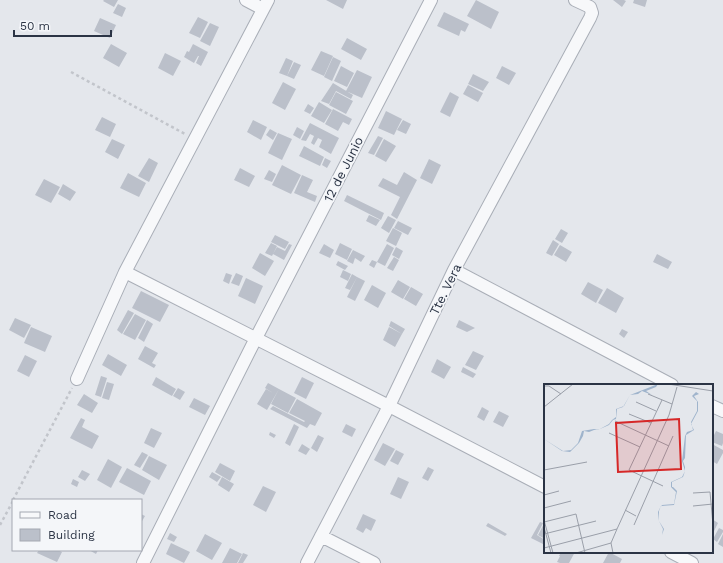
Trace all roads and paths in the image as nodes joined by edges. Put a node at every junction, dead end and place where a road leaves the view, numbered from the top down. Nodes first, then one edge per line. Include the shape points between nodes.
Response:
1 (246, 0) edge
2 (430, 0) edge
3 (575, 0) edge
4 (266, 4) edge
5 (71, 72) dead end
6 (194, 140) junction
7 (454, 270) junction
8 (125, 272) junction
9 (256, 338) junction
10 (77, 379) joint
11 (670, 384) edge
12 (388, 406) junction
13 (713, 406) edge
14 (723, 411) edge
15 (544, 486) edge
16 (14, 499) edge
17 (12, 502) edge
18 (0, 526) edge
19 (321, 536) junction
20 (673, 553) edge
21 (143, 563) edge
22 (307, 563) edge
23 (374, 563) edge
24 (692, 563) edge

1 - 4 street
2 - 9 street, 12 de Junio
3 - 7 street, Tte. Vera via 590,7 590,18
4 - 6 street
5 - 6 path
6 - 8 street
7 - 11 street
7 - 12 street, Tte. Vera
8 - 9 street
8 - 10 street
9 - 12 street
9 - 21 street, 12 de Junio
10 - 16 path
12 - 15 street
12 - 19 street, Tte. Vera
13 - 14 street
17 - 18 path
19 - 22 street, Tte. Vera
19 - 23 street
20 - 24 street

